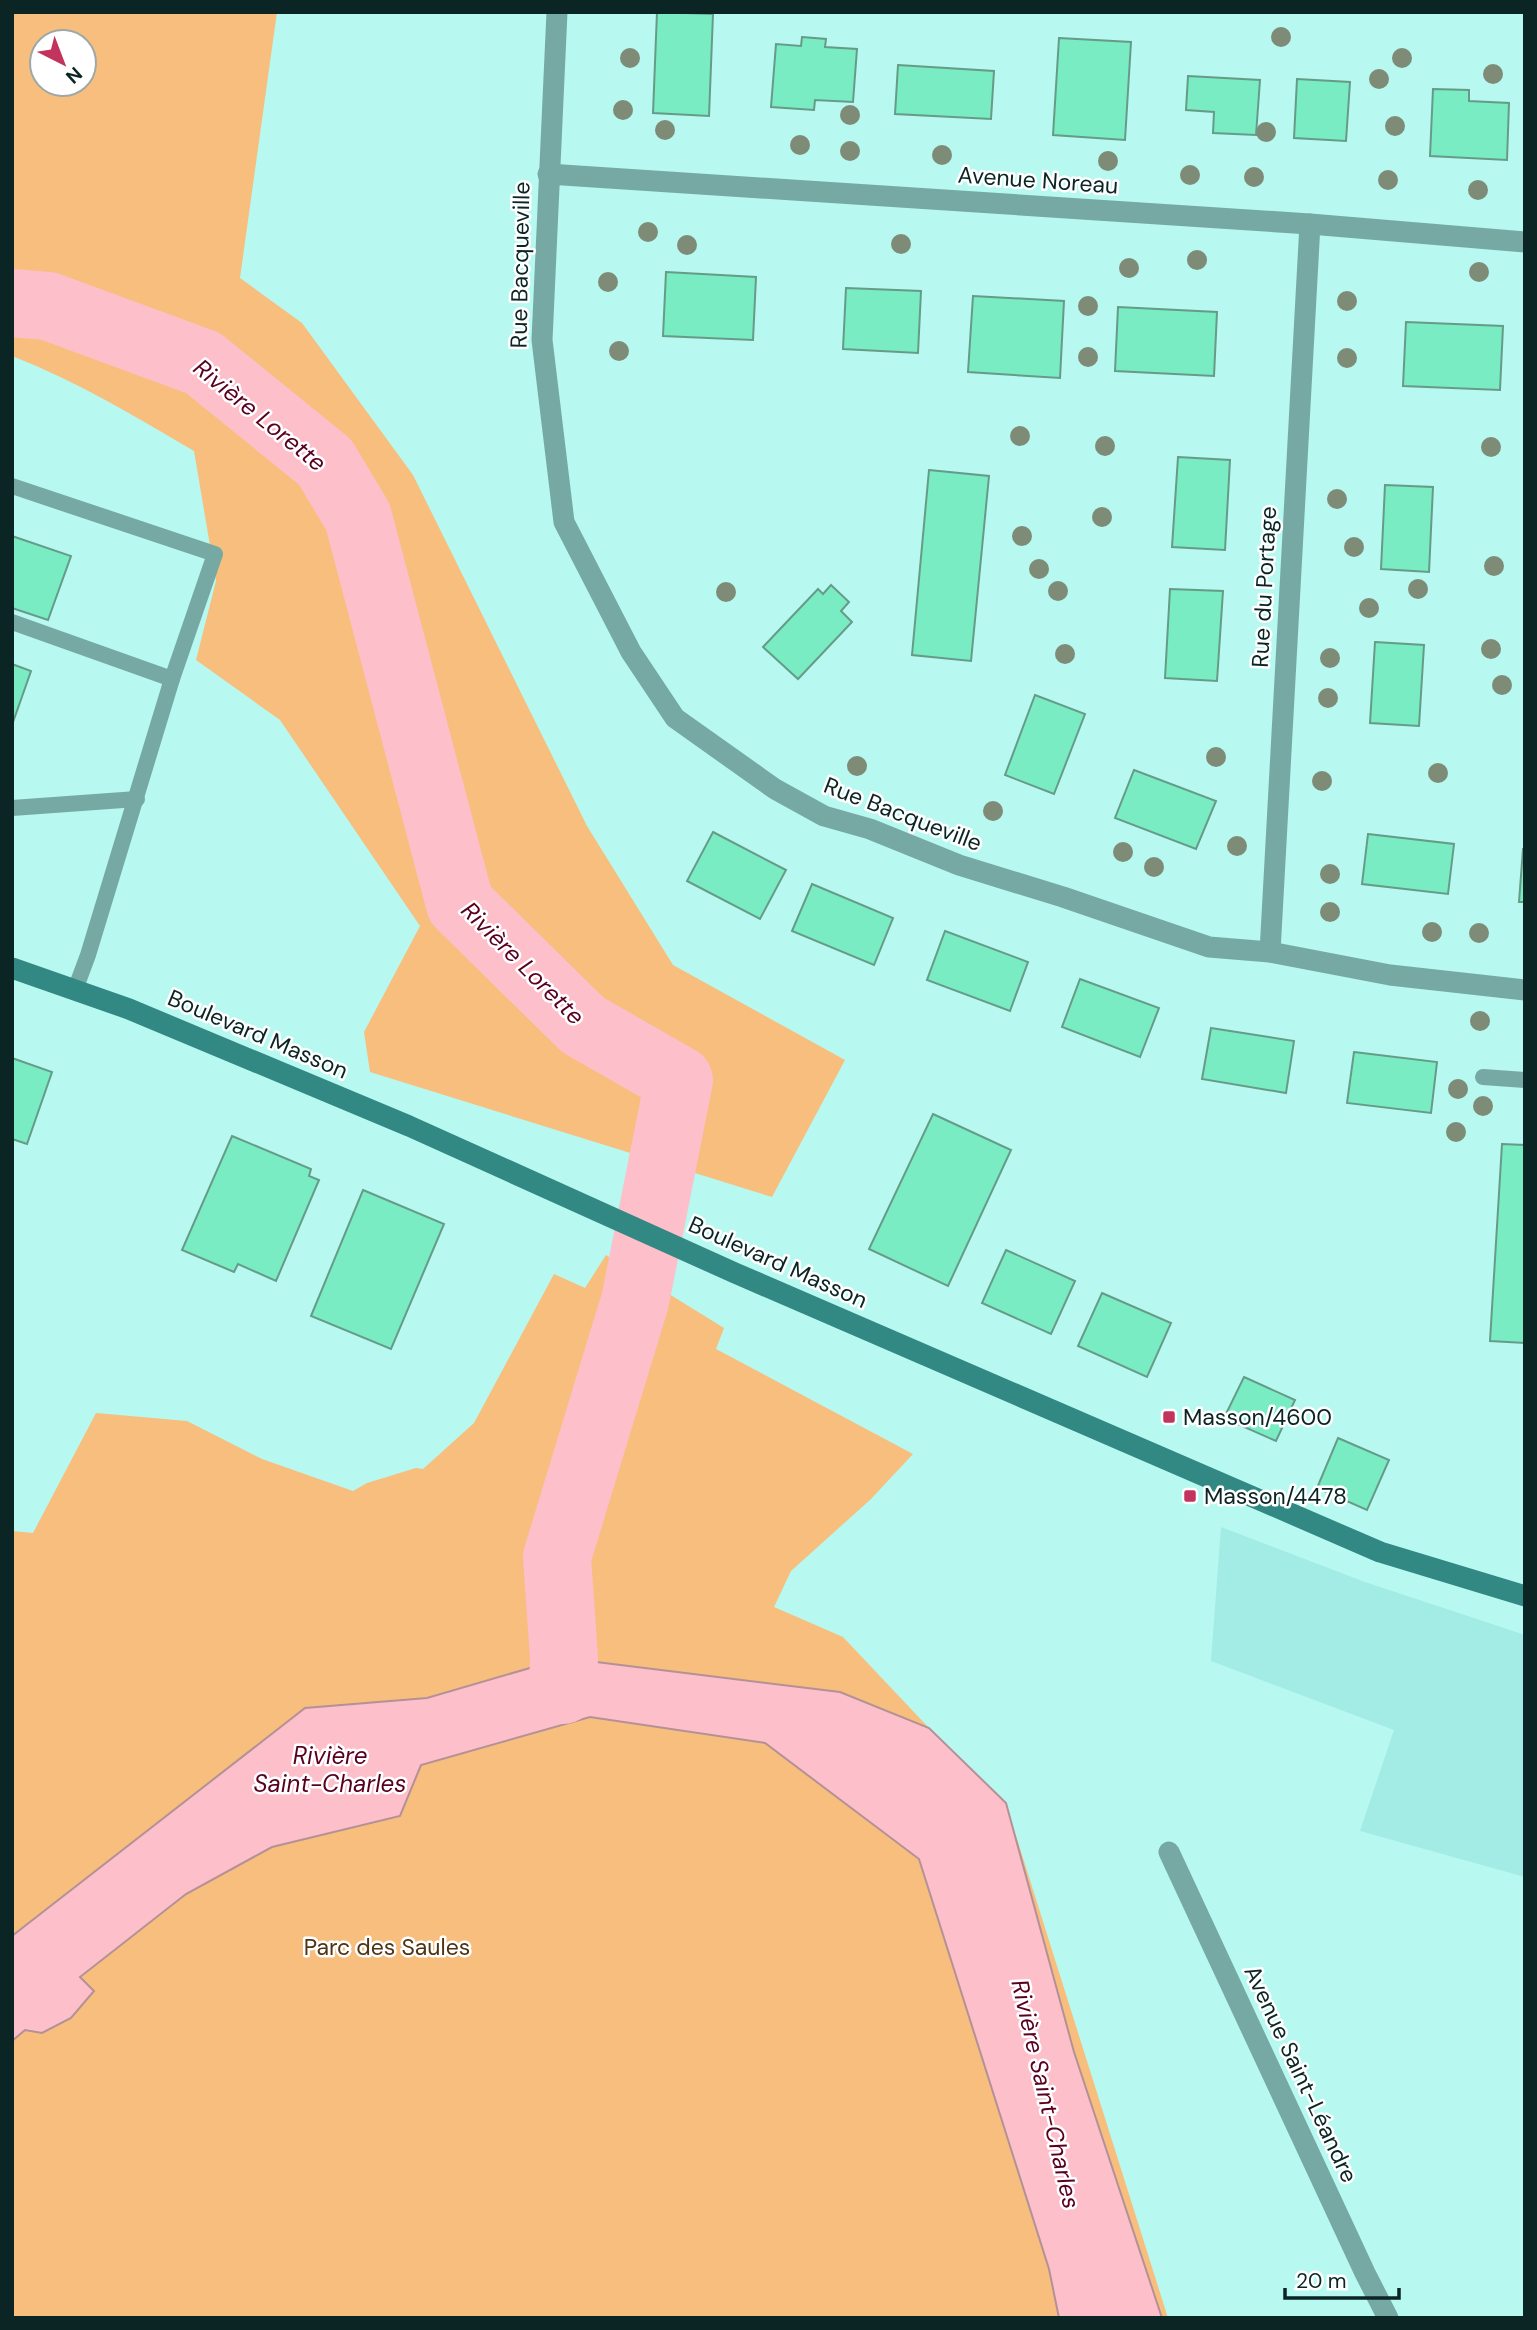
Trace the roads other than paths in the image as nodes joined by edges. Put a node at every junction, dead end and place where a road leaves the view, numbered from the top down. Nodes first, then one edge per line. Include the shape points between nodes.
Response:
1 (557, 12) edge
2 (548, 174) junction
3 (1310, 225) junction
4 (1525, 242) edge
5 (12, 486) edge
6 (12, 622) edge
7 (172, 679) junction
8 (137, 799) junction
9 (12, 808) edge
10 (1270, 952) junction
11 (12, 968) edge
12 (75, 990) junction
13 (1525, 990) edge
14 (1483, 1077) dead end
15 (1525, 1080) edge
16 (1525, 1596) edge
17 (1169, 1852) dead end
18 (1388, 2318) edge

1 - 2 street, Rue Bacqueville
2 - 3 street, Avenue Noreau
2 - 10 street, Rue Bacqueville via 542,340 564,522 631,652 675,718 775,789 824,816 1209,947
3 - 4 street, Avenue Noreau
3 - 10 street, Rue du Portage
5 - 7 lane via 215,554
6 - 7 lane
7 - 8 lane
8 - 9 lane
8 - 12 lane
10 - 13 street, Rue Bacqueville via 1390,975
11 - 12 main road, Boulevard Masson
12 - 16 main road, Boulevard Masson via 409,1126 1380,1552
14 - 15 lane
17 - 18 street, Avenue Saint-Léandre

